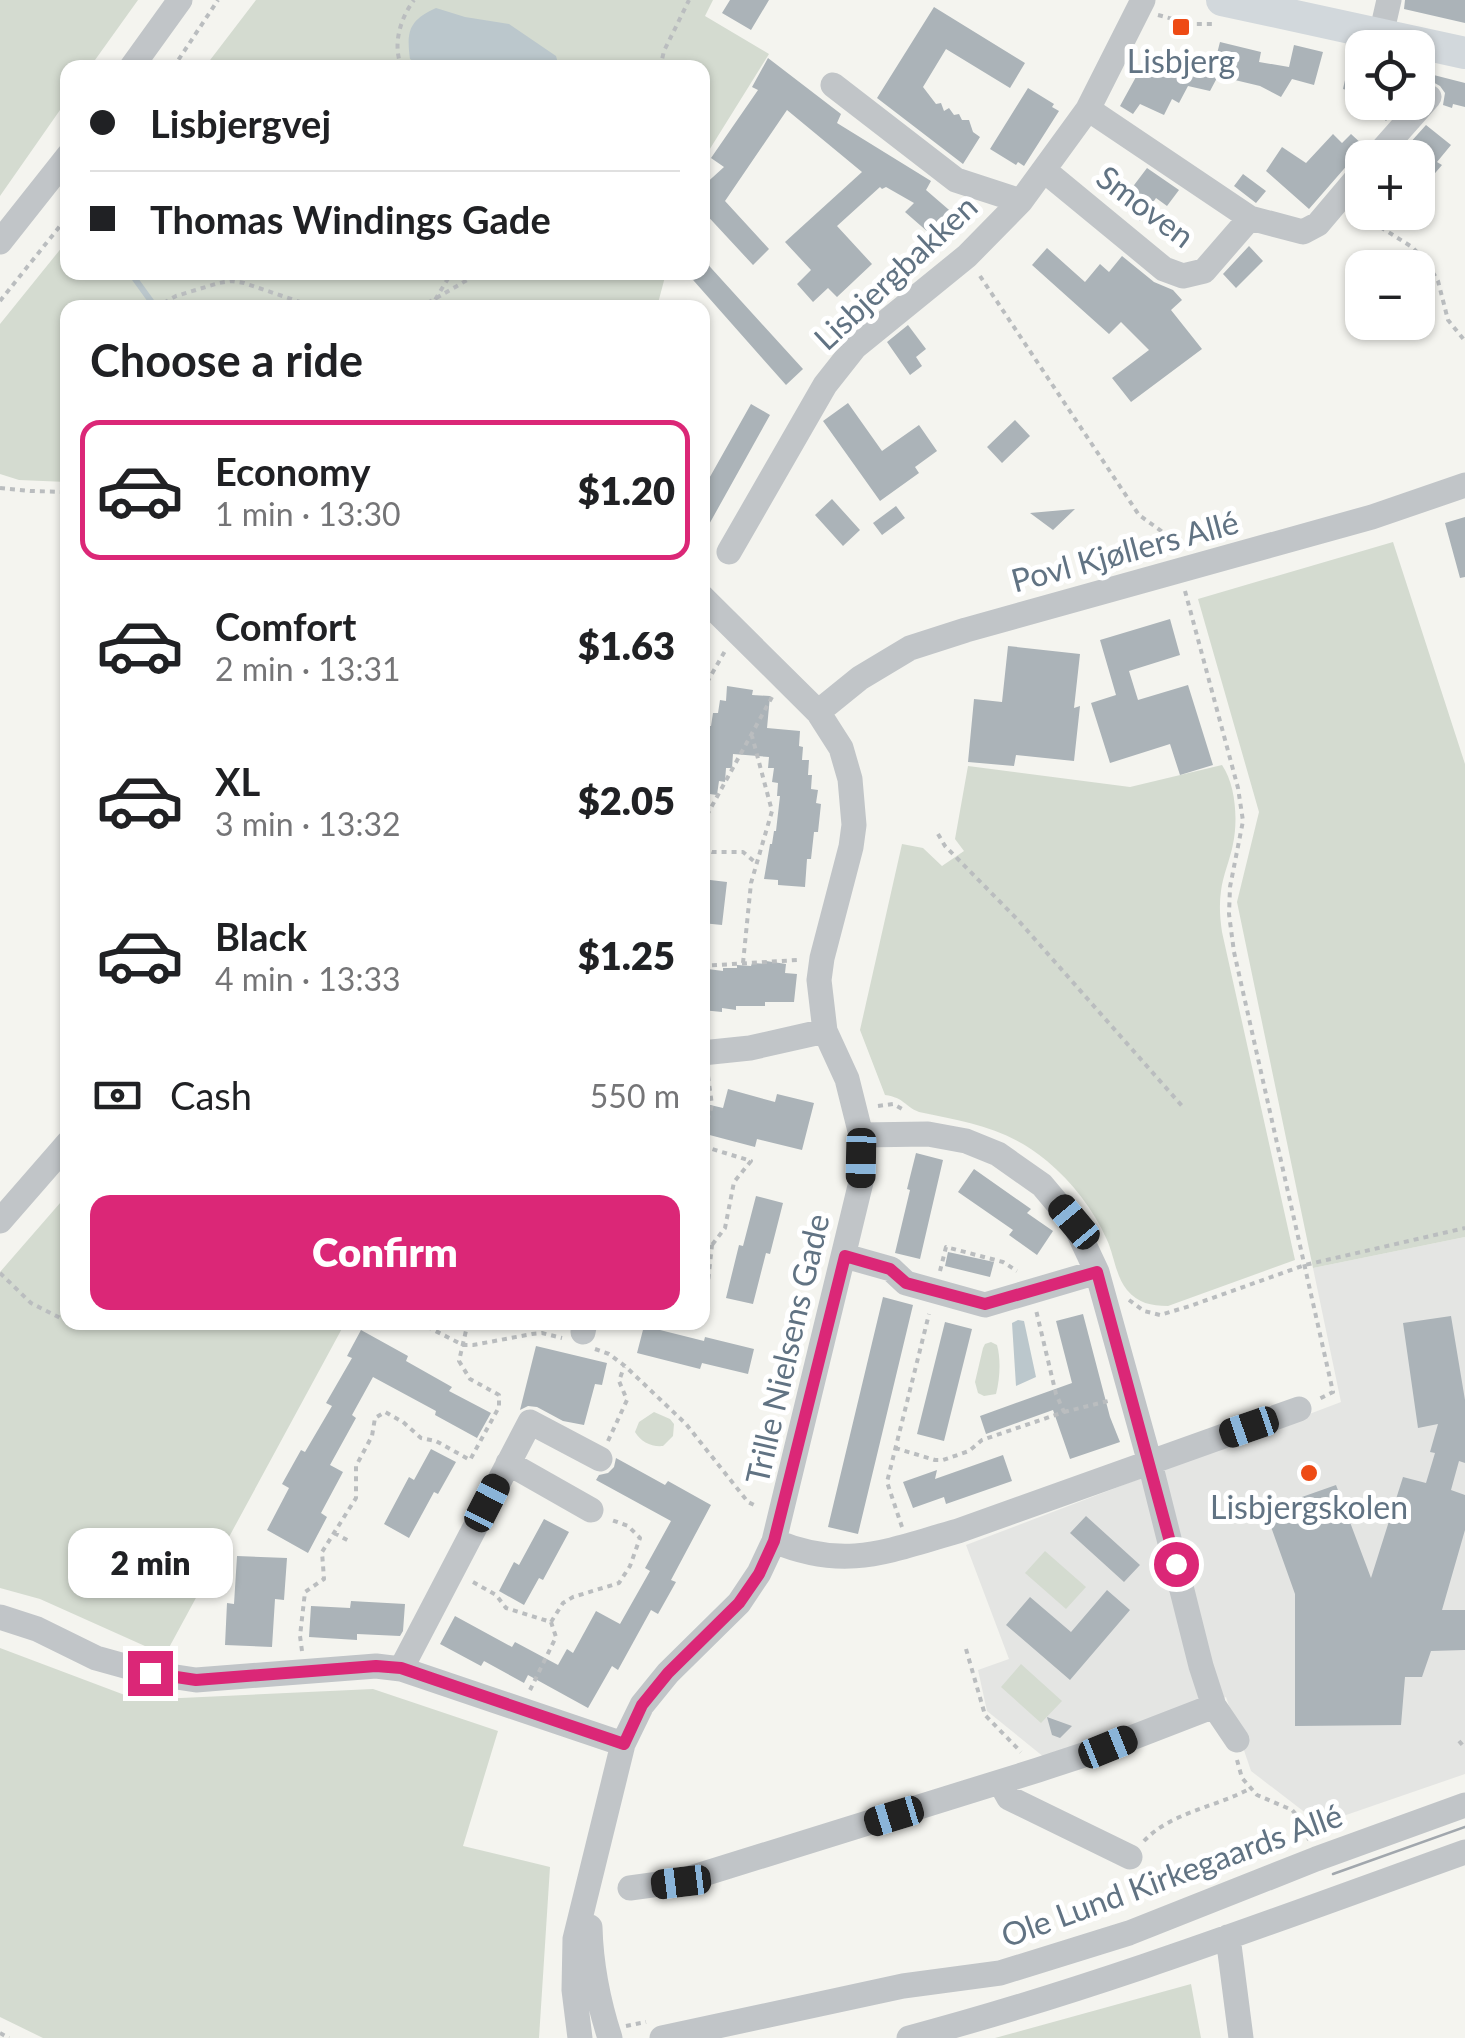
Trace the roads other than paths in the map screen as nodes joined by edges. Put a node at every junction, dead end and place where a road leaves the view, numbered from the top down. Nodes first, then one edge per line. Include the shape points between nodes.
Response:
1 (180, 0) edge
2 (1143, 0) edge
3 (1222, 0) edge
4 (1389, 0) edge
5 (1358, 30) edge
6 (1382, 30) edge
7 (1435, 47) edge
8 (1465, 53) edge
9 (137, 60) edge
10 (832, 85) dead end
11 (1088, 109) junction
12 (1407, 120) edge
13 (1390, 140) edge
14 (60, 166) edge
15 (1044, 170) junction
16 (1345, 192) edge
17 (1021, 201) junction
18 (1250, 218) junction
19 (0, 242) edge
20 (1465, 485) edge
21 (730, 552) dead end
22 (710, 604) edge
23 (818, 712) junction
24 (825, 1030) junction
25 (710, 1052) edge
26 (861, 1135) junction
27 (60, 1152) edge
28 (0, 1220) edge
29 (845, 1256) junction
30 (1097, 1272) junction
31 (1299, 1409) road end
32 (600, 1459) road end
33 (1150, 1462) junction
34 (508, 1463) junction
35 (591, 1510) road end
36 (778, 1529) junction
37 (0, 1617) edge
38 (401, 1668) junction
39 (1214, 1706) junction
40 (1237, 1740) road end
41 (624, 1744) junction
42 (1000, 1782) junction
43 (1465, 1805) edge
44 (1465, 1852) edge
45 (1130, 1856) road end
46 (590, 1887) junction
47 (630, 1888) dead end
48 (1228, 1937) junction
49 (659, 2029) edge
50 (609, 2034) edge
51 (580, 2038) edge
52 (909, 2038) edge
53 (1241, 2038) edge

1 - 9 street
2 - 11 street, Lisbjergbakken
3 - 5 main road
4 - 6 street
7 - 8 main road
10 - 17 street, Lisbjergbakken via 956,180
11 - 15 street, Lisbjergbakken
11 - 18 street, Smoven
12 - 13 street
14 - 19 street
15 - 17 street, Lisbjergbakken
15 - 18 street, Smoven via 1164,270 1183,276 1204,271
16 - 18 street, Smoven via 1304,232
17 - 21 street, Lisbjergbakken via 966,256 855,346 809,411
20 - 23 street, Povl Kjøllers Allé via 1372,518 910,648
22 - 23 street, Trille Nielsens Gade
23 - 24 street, Trille Nielsens Gade via 840,748 854,824 822,958
24 - 25 street
24 - 26 street, Trille Nielsens Gade
26 - 29 street, Trille Nielsens Gade via 861,1182
26 - 30 street via 928,1134 998,1154 1042,1185 1074,1222
27 - 28 street
29 - 30 street via 890,1269 906,1283 985,1304
29 - 36 street, Trille Nielsens Gade
30 - 33 street
31 - 33 street
32 - 34 street via 530,1422
33 - 36 street via 958,1532 870,1555 803,1552
33 - 39 street
34 - 35 street
34 - 38 street
36 - 41 street, Trille Nielsens Gade via 739,1603 668,1673 642,1705
37 - 38 street via 96,1658 196,1680
38 - 41 street
39 - 40 street
39 - 42 street
41 - 46 street, Trille Nielsens Gade
42 - 45 street via 1009,1798
42 - 47 street via 681,1882
43 - 49 street, Ole Lund Kirkegaards Allé via 1129,1934 1000,1973
44 - 48 street
46 - 50 street, Trille Nielsens Gade via 591,1950
46 - 51 street, Trille Nielsens Gade via 576,1939
48 - 52 street
48 - 53 street

